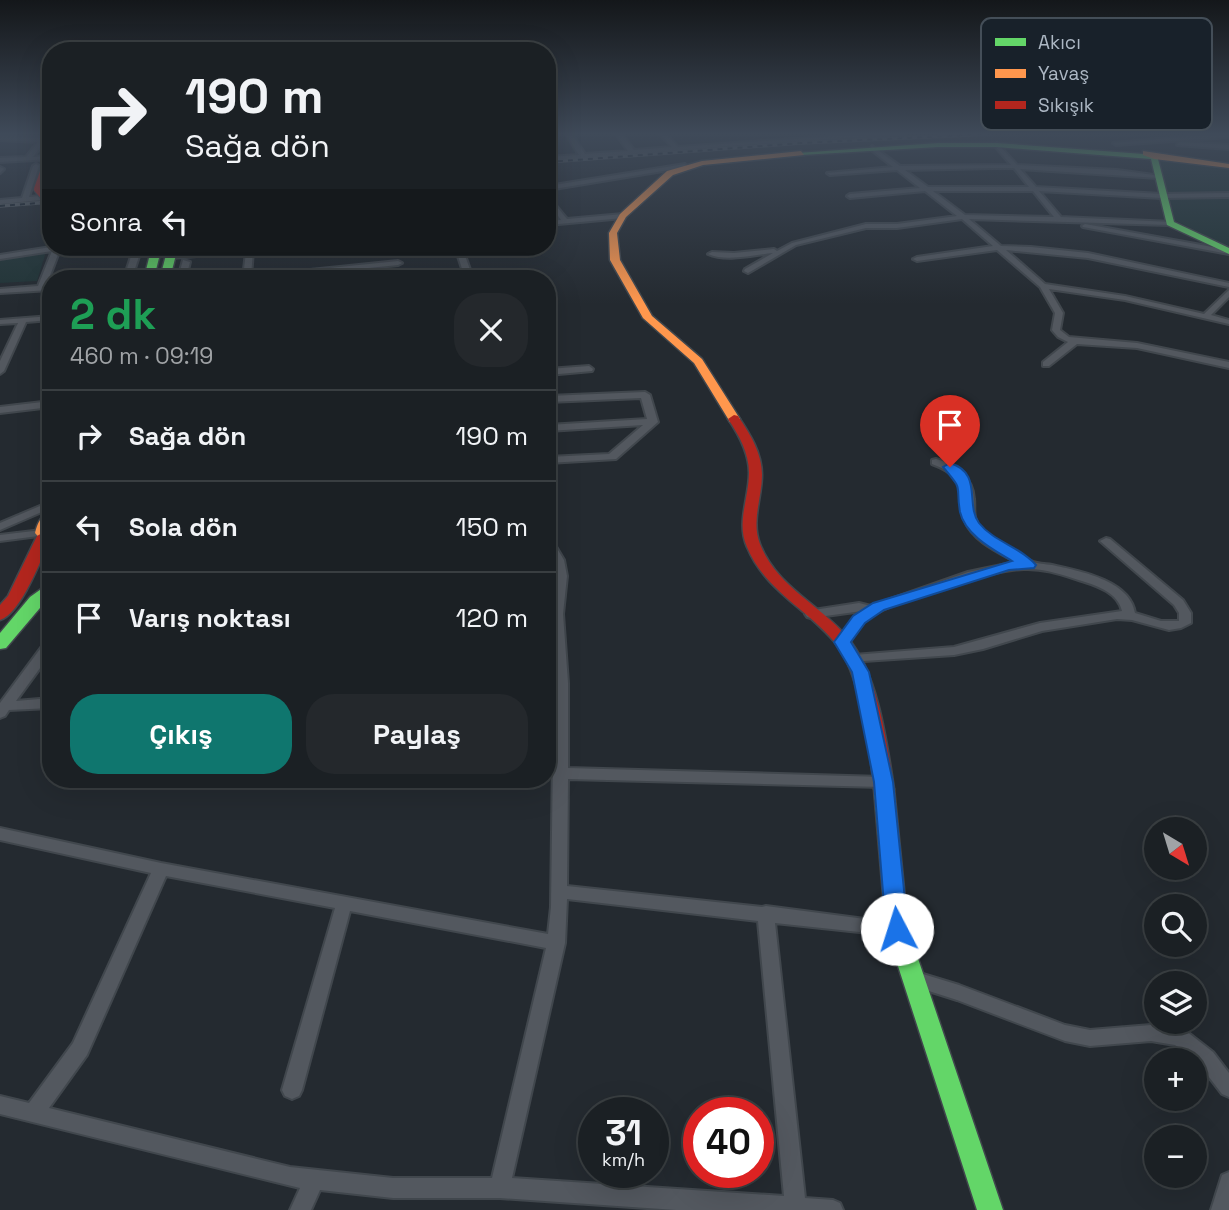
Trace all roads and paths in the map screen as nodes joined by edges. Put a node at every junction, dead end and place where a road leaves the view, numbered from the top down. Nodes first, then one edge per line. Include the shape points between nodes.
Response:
1 (31, 190) edge
2 (651, 190) edge
3 (910, 190) edge
4 (928, 190) edge
5 (1036, 190) edge
6 (1062, 190) edge
7 (1162, 190) edge
8 (1229, 195) edge
9 (850, 196) dead end
10 (1163, 196) junction
11 (42, 198) edge
12 (25, 200) junction
13 (0, 202) edge
14 (556, 213) edge
15 (622, 216) junction
16 (963, 217) junction
17 (1010, 217) junction
18 (1058, 217) junction
19 (565, 221) junction
20 (556, 222) edge
21 (1170, 223) junction
22 (42, 246) edge
23 (1000, 248) junction
24 (784, 249) junction
25 (42, 250) edge
26 (1229, 252) edge
27 (712, 254) dead end
28 (0, 255) edge
29 (917, 259) dead end
30 (398, 263) dead end
31 (328, 270) edge
32 (748, 271) dead end
33 (1229, 285) edge
34 (1043, 286) junction
35 (42, 288) edge
36 (0, 292) edge
37 (1229, 292) edge
38 (1206, 316) junction
39 (42, 319) edge
40 (23, 321) junction
41 (1229, 322) edge
42 (0, 323) edge
43 (1075, 341) junction
44 (13, 342) junction
45 (0, 343) edge
46 (1046, 364) dead end
47 (1229, 365) edge
48 (1, 368) edge
49 (589, 369) dead end
50 (556, 371) edge
51 (556, 399) edge
52 (42, 405) edge
53 (0, 410) edge
54 (653, 422) junction
55 (556, 428) edge
56 (556, 460) edge
57 (936, 462) dead end
58 (42, 510) edge
59 (0, 527) edge
60 (42, 537) edge
61 (0, 538) edge
62 (1106, 541) dead end
63 (42, 545) edge
64 (556, 556) edge
65 (1028, 565) junction
66 (42, 595) edge
67 (872, 610) junction
68 (811, 614) junction
69 (1129, 614) junction
70 (0, 615) edge
71 (843, 642) junction
72 (0, 644) edge
73 (42, 656) edge
74 (854, 659) junction
75 (42, 704) edge
76 (3, 710) edge
77 (559, 773) junction
78 (883, 782) junction
79 (0, 834) edge
80 (161, 869) junction
81 (560, 892) junction
82 (344, 904) junction
83 (766, 913) junction
84 (897, 929) junction
85 (556, 943) junction
86 (913, 979) junction
87 (1229, 1088) edge
88 (292, 1090) dead end
89 (0, 1105) edge
90 (33, 1114) junction
91 (314, 1181) junction
92 (1229, 1182) edge
93 (500, 1188) junction
94 (796, 1208) junction
95 (300, 1210) edge
96 (833, 1210) edge
97 (990, 1210) edge
98 (1221, 1210) edge

1 - 12 street
2 - 15 street
3 - 9 street
4 - 16 street
5 - 18 street
6 - 10 street
7 - 10 street
8 - 10 street
10 - 21 street
11 - 12 street
12 - 13 street
14 - 19 street
15 - 19 street
15 - 68 street via 613,233 615,260 648,318 698,361 746,435 756,468 748,529 751,541 779,585
16 - 17 street
16 - 23 street
16 - 24 street via 860,227
17 - 18 street
17 - 26 street
18 - 21 street
19 - 20 street
21 - 26 street
22 - 28 street
23 - 29 street
23 - 33 street via 1054,251
23 - 34 street
24 - 27 street
24 - 32 street
25 - 28 street
30 - 31 street
34 - 38 street
34 - 43 street via 1059,313 1056,332
35 - 36 street
37 - 38 street
38 - 41 street
39 - 40 street
40 - 42 street
40 - 44 street
43 - 46 street
43 - 47 street via 1137,346
44 - 45 street
44 - 48 street
49 - 50 street
51 - 54 street via 645,395
52 - 53 street
54 - 55 street
54 - 56 street via 612,457
57 - 65 street via 963,481 967,512 977,530
58 - 59 street
60 - 61 street
62 - 69 street via 1179,603 1187,621 1180,626 1162,625
63 - 70 street via 15,597
64 - 77 street via 561,576 557,614
65 - 67 street via 1007,566
65 - 69 street via 1111,589 1125,601
66 - 72 street
67 - 68 street via 859,607
67 - 71 street via 859,619
68 - 71 street
69 - 74 street via 1040,627 954,651
71 - 74 street
73 - 76 street
74 - 78 street via 863,681
75 - 76 street
77 - 78 street
77 - 81 street
78 - 84 street
79 - 80 street
80 - 82 street
80 - 90 street via 80,1049
81 - 83 street
81 - 85 street
82 - 85 street
82 - 88 street
83 - 84 street
83 - 94 street
84 - 86 street
85 - 93 street
86 - 87 street via 1065,1033 1090,1038 1152,1033 1179,1037 1206,1058
86 - 97 street
89 - 90 street
90 - 91 street
91 - 93 street via 393,1188
91 - 95 street
92 - 98 street
93 - 94 street
94 - 96 street

